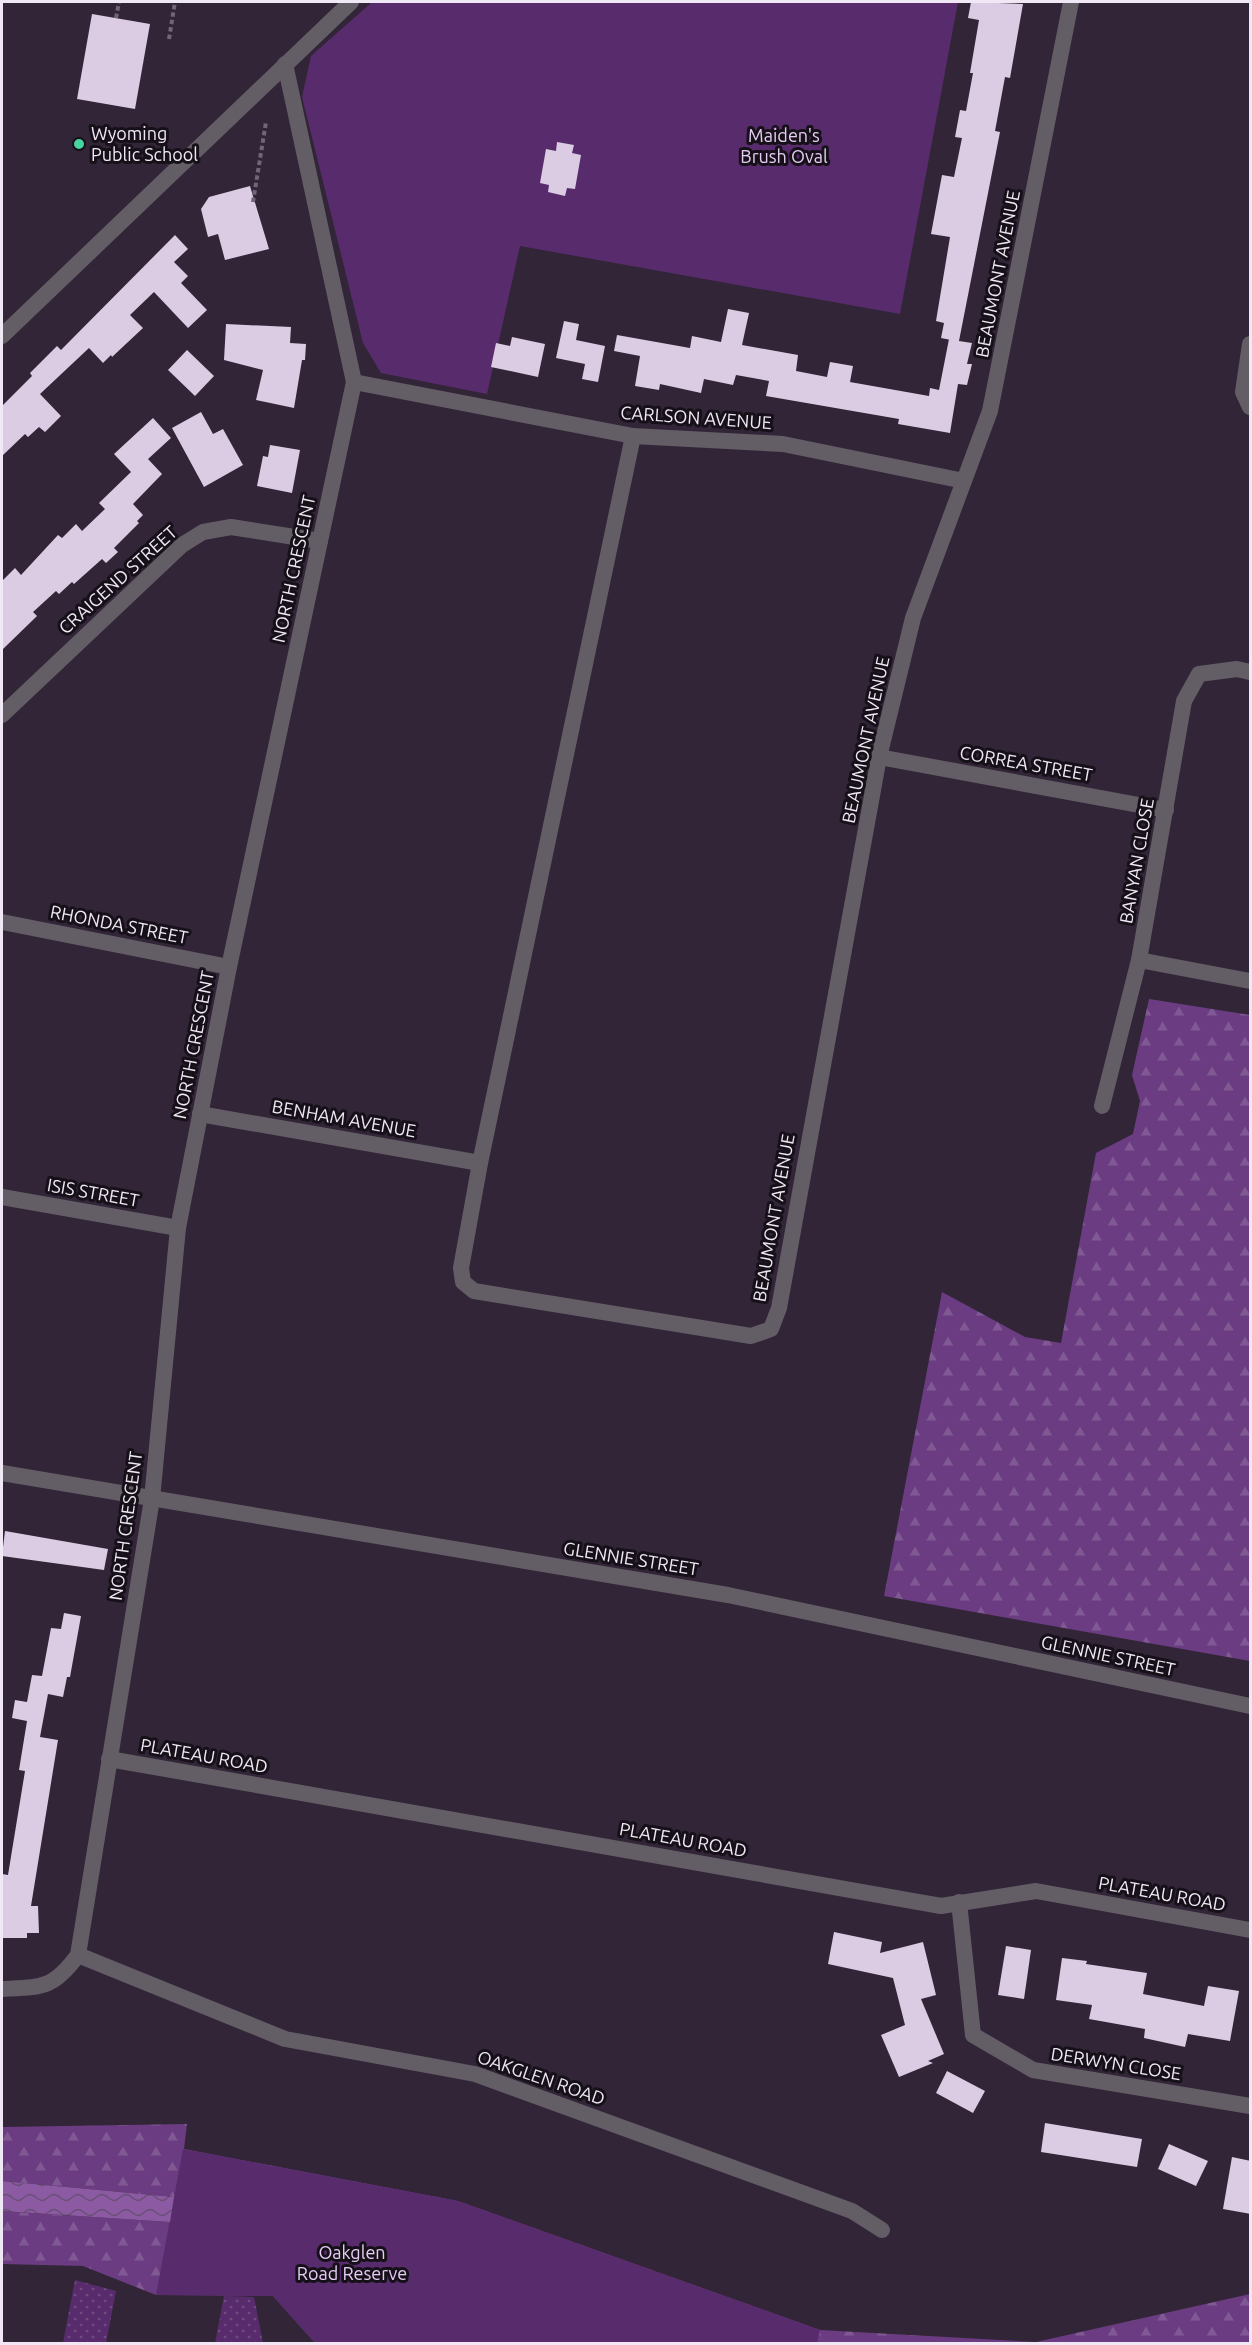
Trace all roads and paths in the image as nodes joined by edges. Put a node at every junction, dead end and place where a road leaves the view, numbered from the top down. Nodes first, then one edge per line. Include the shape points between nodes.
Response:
1 (119, 2) edge
2 (175, 2) edge
3 (351, 2) edge
4 (1071, 2) edge
5 (116, 18) dead end
6 (169, 39) dead end
7 (285, 64) junction
8 (266, 122) dead end
9 (254, 202) dead end
10 (2, 336) edge
11 (1251, 344) edge
12 (354, 382) junction
13 (1251, 407) edge
14 (633, 436) junction
15 (964, 481) junction
16 (320, 541) junction
17 (1251, 672) edge
18 (2, 715) edge
19 (879, 757) junction
20 (1166, 810) junction
21 (2, 922) edge
22 (1139, 960) junction
23 (230, 967) junction
24 (1251, 981) edge
25 (1102, 1106) dead end
26 (200, 1114) junction
27 (480, 1163) junction
28 (2, 1197) edge
29 (178, 1228) junction
30 (2, 1473) edge
31 (152, 1499) junction
32 (1251, 1706) edge
33 (109, 1759) junction
34 (959, 1902) junction
35 (1251, 1930) edge
36 (78, 1954) junction
37 (2, 1989) edge
38 (1251, 2106) edge
39 (882, 2229) dead end

1 - 5 path
2 - 6 path
3 - 7 street
4 - 15 street, BEAUMONT AVENUE via 992,399
7 - 10 street
7 - 12 street, NORTH CRESCENT
8 - 9 path
11 - 13 street via 1243,392
12 - 14 street, CARLSON AVENUE
12 - 16 street, NORTH CRESCENT
14 - 15 street, CARLSON AVENUE via 783,444
14 - 27 street, BEAUMONT AVENUE
15 - 19 street, BEAUMONT AVENUE via 913,618
16 - 18 street, CRAIGEND STREET via 231,527 203,532 182,545
16 - 23 street, NORTH CRESCENT
17 - 20 street, BANYAN CLOSE via 1237,669 1199,674 1184,701
19 - 20 street, CORREA STREET
19 - 27 street, BEAUMONT AVENUE via 779,1308 771,1329 751,1336 474,1291 463,1282 461,1268
20 - 22 street, BANYAN CLOSE
21 - 23 street, RHONDA STREET
22 - 24 street
22 - 25 street, BANYAN CLOSE
23 - 26 street, NORTH CRESCENT
26 - 27 street, BENHAM AVENUE
26 - 29 street, NORTH CRESCENT
28 - 29 street, ISIS STREET
29 - 31 street, NORTH CRESCENT
30 - 31 street, GLENNIE STREET
31 - 32 street, GLENNIE STREET via 728,1595
31 - 33 street, NORTH CRESCENT
33 - 34 street, PLATEAU ROAD via 941,1906
33 - 36 street, NORTH CRESCENT
34 - 35 street, PLATEAU ROAD via 1036,1891
34 - 38 street, DERWYN CLOSE via 973,2034 1033,2070
36 - 37 street, NORTH CRESCENT via 62,1977 35,1987
36 - 39 street, OAKGLEN ROAD via 285,2039 475,2074 852,2211

